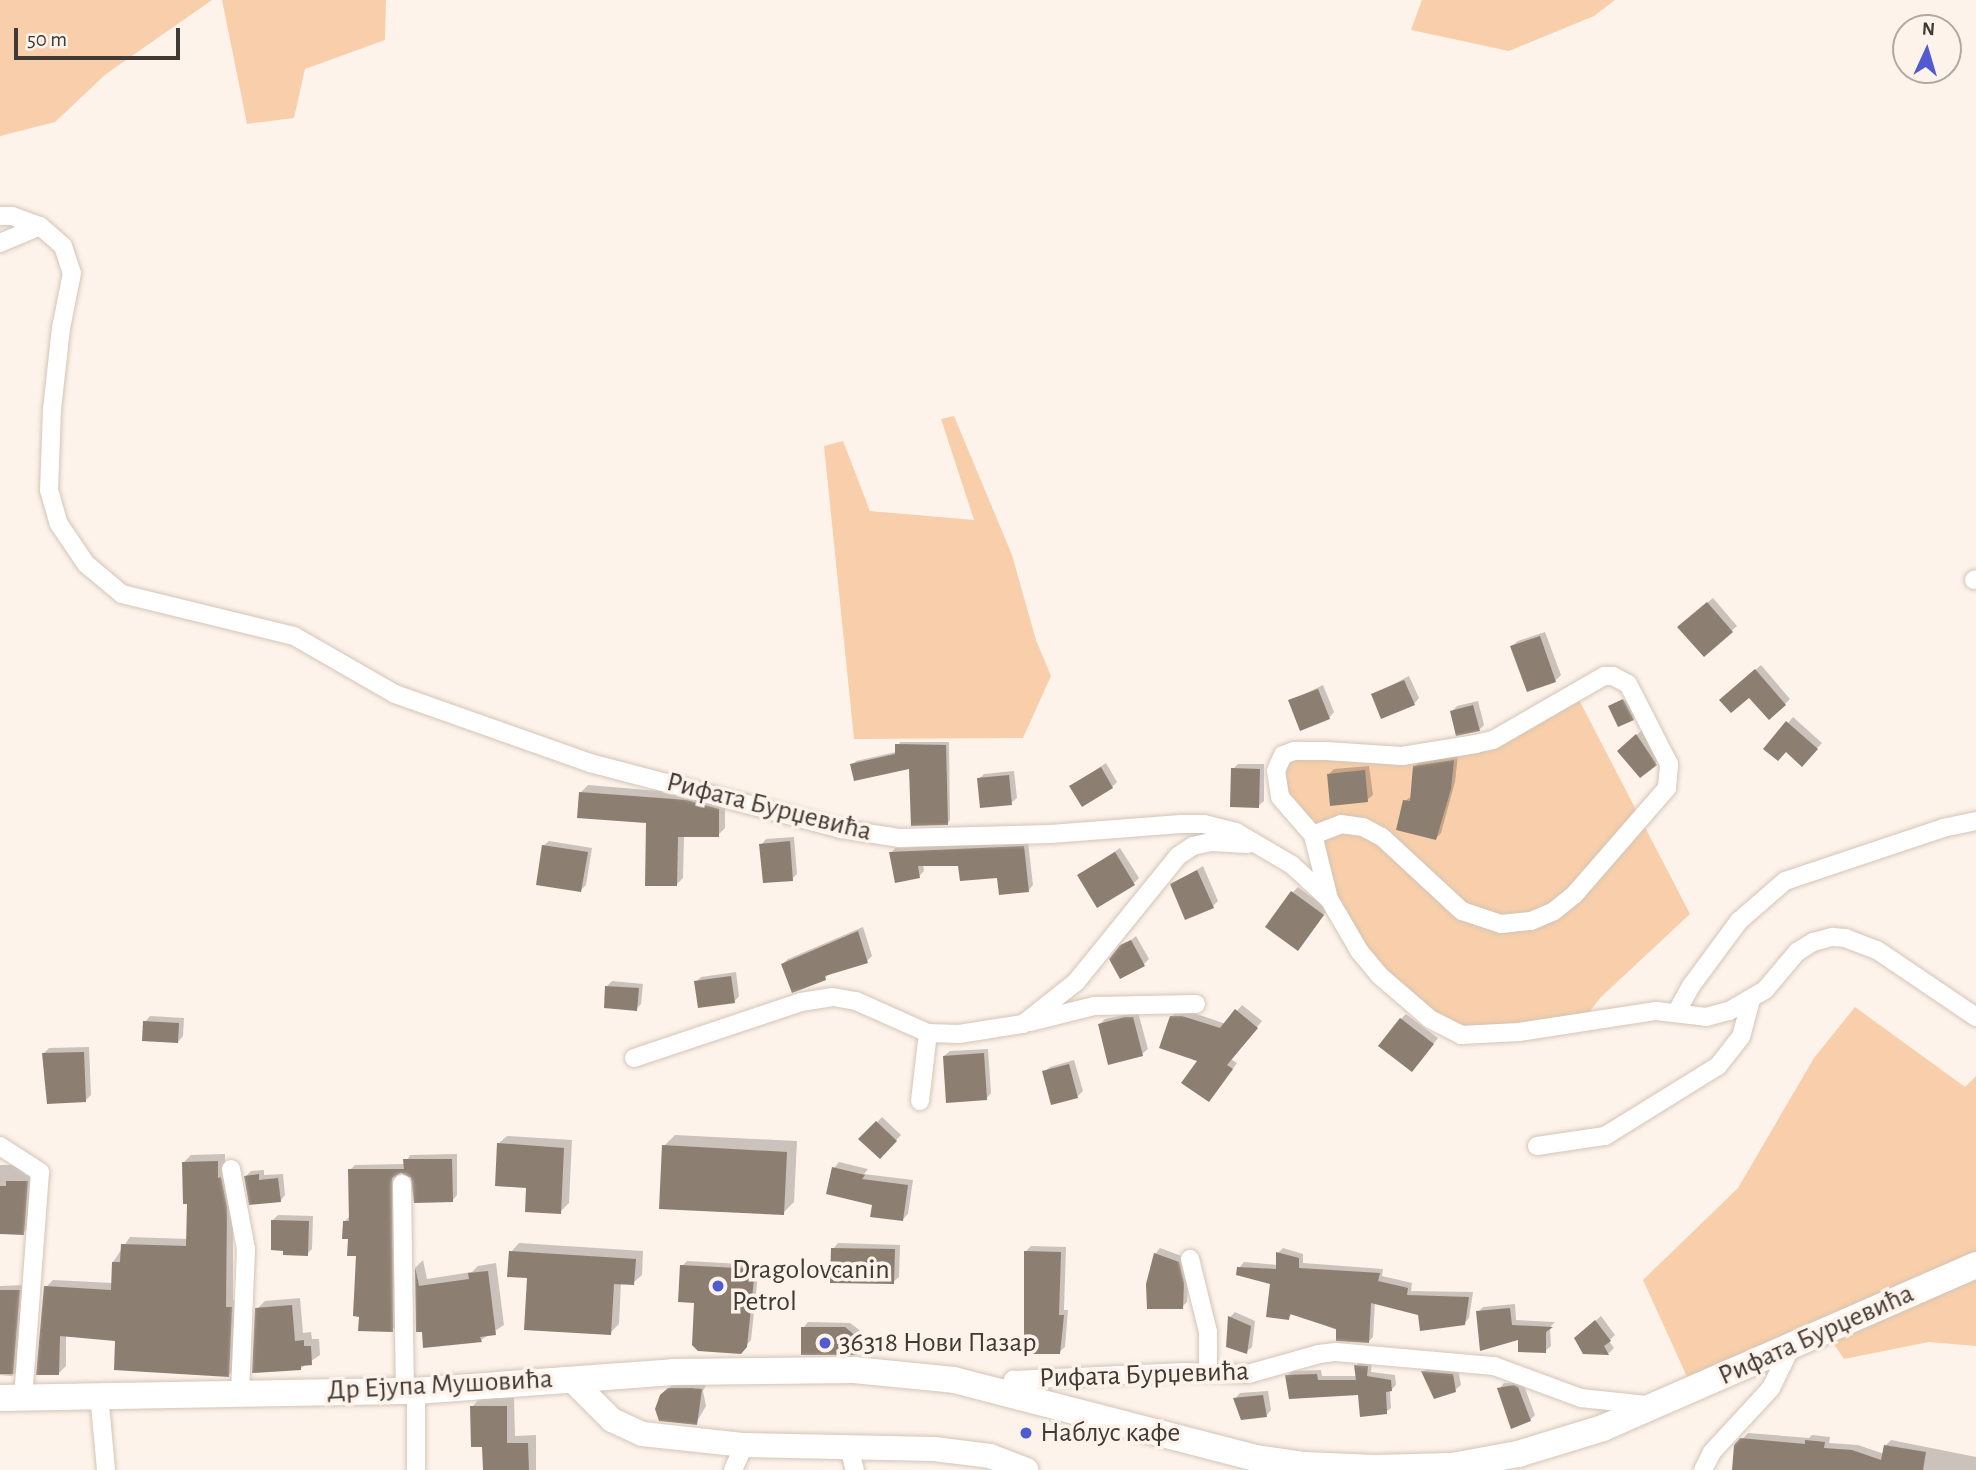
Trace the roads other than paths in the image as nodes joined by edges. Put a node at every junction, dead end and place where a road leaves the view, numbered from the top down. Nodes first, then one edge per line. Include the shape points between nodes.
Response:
1 (0, 216) edge
2 (40, 226) junction
3 (0, 243) edge
4 (1976, 821) edge
5 (1313, 835) junction
6 (1266, 849) junction
7 (1329, 899) junction
8 (1751, 1000) junction
9 (1196, 1004) dead end
10 (1676, 1013) junction
11 (1976, 1017) edge
12 (1023, 1024) junction
13 (928, 1033) junction
14 (634, 1058) dead end
15 (920, 1101) dead end
16 (0, 1146) edge
17 (1537, 1146) dead end
18 (231, 1169) dead end
19 (402, 1184) dead end
20 (1190, 1259) dead end
21 (1976, 1265) edge
22 (1793, 1343) junction
23 (1208, 1372) junction
24 (639, 1374) joint
25 (571, 1379) junction
26 (410, 1391) junction
27 (240, 1392) junction
28 (1009, 1393) junction
29 (99, 1394) junction
30 (12, 1397) edge
31 (1656, 1406) junction
32 (744, 1445) junction
33 (852, 1459) edge
34 (106, 1470) edge
35 (416, 1470) edge
36 (733, 1470) edge
37 (1026, 1470) edge
38 (1703, 1470) edge

1 - 2 street
2 - 3 street
2 - 6 street, Рифата Бурџевића via 63,246 72,273 52,409 49,491 60,524 86,564 122,594 294,636 395,694 590,763 841,829 900,838 1204,824 1236,832
4 - 10 street via 1785,881 1739,921
5 - 5 street, Рифата Бурџевића via 1280,797 1276,771 1283,755 1326,751 1402,756 1493,740 1604,676 1628,684 1669,764 1667,788 1574,895 1554,911 1516,924 1474,917 1451,904 1373,831 1341,824
5 - 7 street, Рифата Бурџевића
6 - 7 street, Рифата Бурџевића via 1292,865
6 - 12 street, Рифата Бурџевића via 1241,842 1211,842 1178,856 1076,982
7 - 10 street, Рифата Бурџевића via 1379,975 1430,1019 1461,1035 1519,1032 1656,1011
8 - 10 street, Рифата Бурџевића via 1706,1017
8 - 11 street, Рифата Бурџевића via 1797,953 1832,937 1886,955
8 - 17 street via 1741,1037 1718,1066 1605,1136
9 - 12 street via 1094,1006
12 - 13 street, Рифата Бурџевића via 959,1034
13 - 14 street, Рифата Бурџевића via 856,1001 833,997 801,1002
13 - 15 street
16 - 30 street, Др Ејупа Мушовића via 40,1172
18 - 27 street via 246,1249
19 - 26 street
20 - 23 street via 1208,1332
21 - 22 main road, Рифата Бурџевића
22 - 31 main road, Рифата Бурџевића
22 - 38 street via 1771,1388 1712,1452
23 - 28 street, Рифата Бурџевића via 1013,1380
23 - 31 street, Рифата Бурџевића via 1259,1372 1319,1354 1368,1354 1494,1366 1581,1398
24 - 25 main road, Др Ејупа Мушовића
24 - 28 main road, Рифата Бурџевића via 781,1369 890,1372
25 - 26 main road, Др Ејупа Мушовића
25 - 32 street via 612,1420 642,1434
26 - 27 main road, Др Ејупа Мушовића
26 - 35 street
27 - 29 main road, Др Ејупа Мушовића
28 - 31 main road, Рифата Бурџевића via 1256,1458 1375,1468 1452,1466 1518,1454
29 - 30 main road, Др Ејупа Мушовића
29 - 34 street
32 - 33 street
32 - 36 street
33 - 37 street via 945,1450 990,1456

